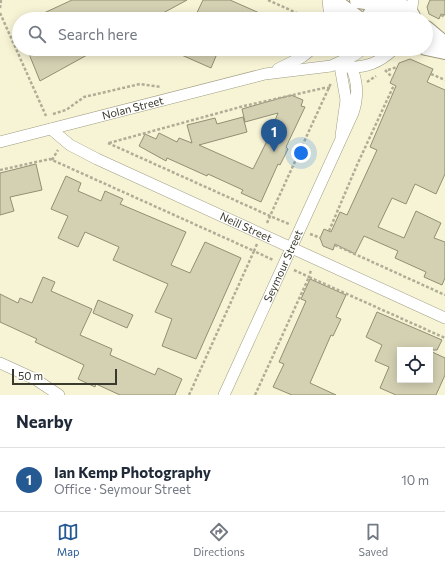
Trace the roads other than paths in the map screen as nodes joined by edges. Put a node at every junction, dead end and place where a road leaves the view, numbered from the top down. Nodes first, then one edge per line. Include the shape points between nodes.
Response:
1 (328, 0) edge
2 (332, 0) edge
3 (358, 0) edge
4 (384, 1) edge
5 (329, 12) edge
6 (348, 12) edge
7 (372, 12) edge
8 (412, 12) edge
9 (433, 35) edge
10 (445, 45) edge
11 (433, 49) edge
12 (445, 51) edge
13 (303, 56) edge
14 (354, 56) edge
15 (384, 56) edge
16 (343, 65) junction
17 (265, 74) junction
18 (51, 129) junction
19 (341, 136) junction
20 (0, 142) edge
21 (291, 247) junction
22 (445, 318) edge
23 (0, 363) edge
24 (59, 395) edge
25 (224, 395) edge

1 - 5 street
2 - 6 street
3 - 4 street
4 - 7 street
4 - 8 street via 402,3
9 - 10 street
11 - 12 street
13 - 17 street, Nolan Street
14 - 16 street, Nolan Street
15 - 16 street, Nolan Street via 367,66
16 - 17 street, Nolan Street
16 - 19 street, Seymour Street via 346,108
16 - 19 street, Seymour Street via 356,85 354,108
17 - 18 street, Nolan Street
18 - 20 street, Nolan Street
18 - 21 street, Neill Street via 70,145 97,159
19 - 21 street, Seymour Street
21 - 22 street, Neill Street
21 - 25 street, Seymour Street
23 - 24 street via 35,379

